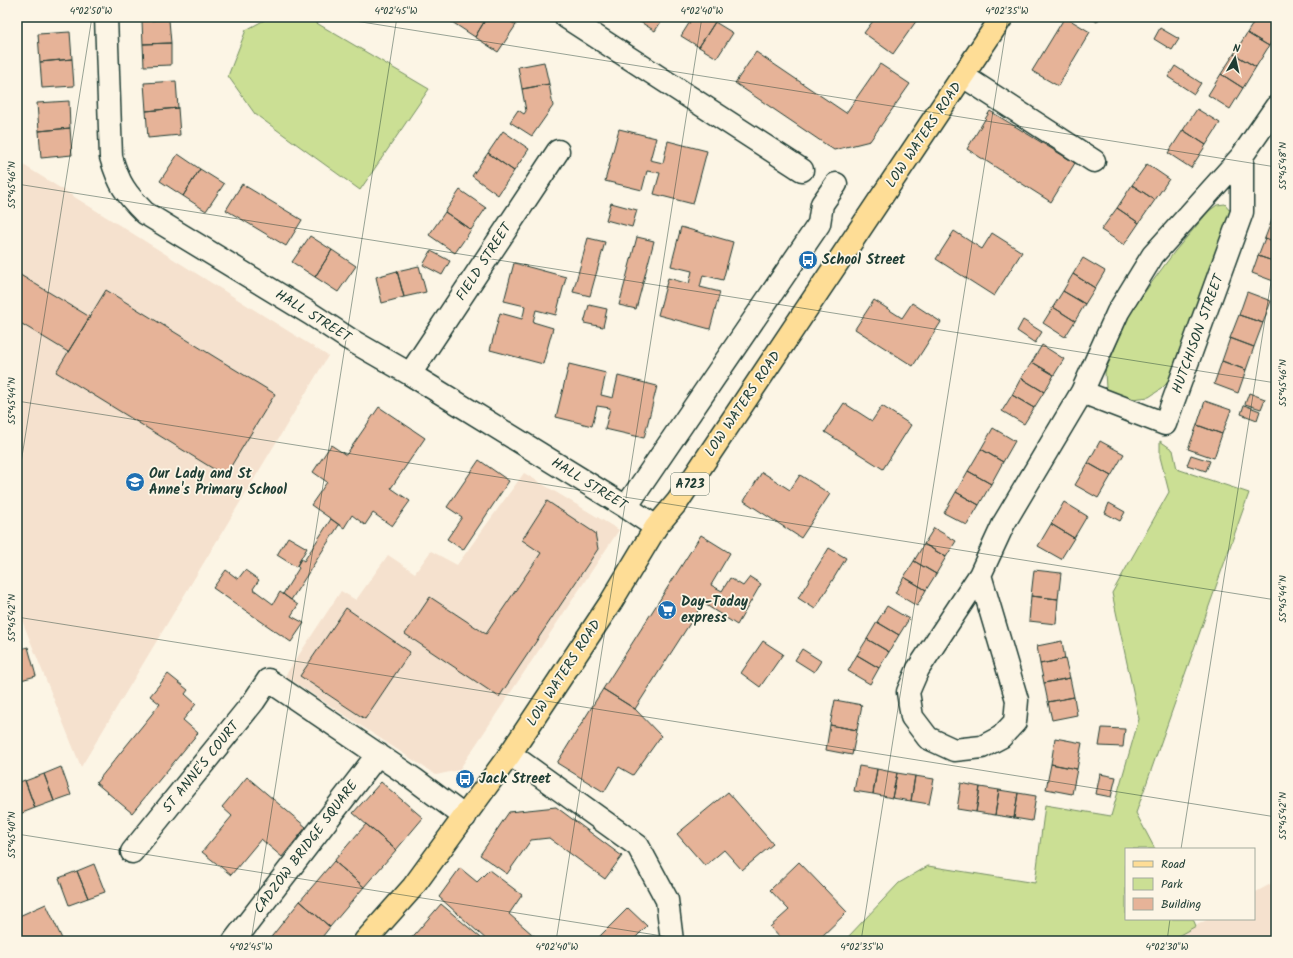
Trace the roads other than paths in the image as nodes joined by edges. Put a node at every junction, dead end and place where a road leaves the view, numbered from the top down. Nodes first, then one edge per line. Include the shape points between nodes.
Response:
1 (106, 17) edge
2 (566, 17) edge
3 (1002, 17) edge
4 (963, 76) junction
5 (1276, 107) edge
6 (558, 151) dead end
7 (1242, 156) junction
8 (1094, 161) dead end
9 (802, 170) dead end
10 (836, 184) dead end
11 (410, 374) junction
12 (1082, 392) junction
13 (626, 507) junction
14 (656, 527) junction
15 (980, 575) junction
16 (378, 754) junction
17 (510, 754) junction
18 (465, 817) junction
19 (132, 852) dead end
20 (234, 941) edge
21 (365, 941) edge
22 (672, 941) edge

1 - 11 street, HALL STREET via 111,157 117,177 130,197 145,213 348,339
2 - 9 street
3 - 4 main road, LOW WATERS ROAD / A723
4 - 8 street
4 - 14 main road, LOW WATERS ROAD / A723 via 678,501
5 - 7 street
6 - 11 street, FIELD STREET
7 - 12 street via 1153,255 1118,312
7 - 12 street, HUTCHISON STREET via 1242,212 1165,424
10 - 13 street via 822,204 819,224
11 - 13 street, HALL STREET
12 - 15 street via 1004,523
13 - 14 street, HALL STREET
14 - 17 main road, LOW WATERS ROAD / A723 via 611,602
15 - 15 street via 1016,700 1015,722 1001,737 982,747 954,750 928,738 912,717 908,692 918,669
16 - 18 street
16 - 19 street, ST ANNE'S COURT via 268,680 254,701
16 - 20 street, CADZOW BRIDGE SQUARE
17 - 18 main road, LOW WATERS ROAD / A723
17 - 22 street via 638,846 667,900
18 - 21 main road, LOW WATERS ROAD / A723 via 413,887

